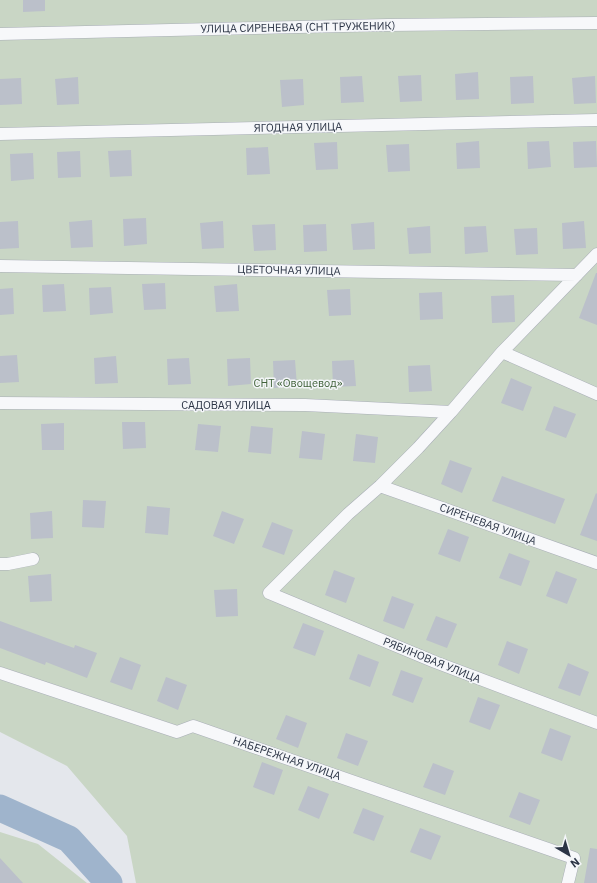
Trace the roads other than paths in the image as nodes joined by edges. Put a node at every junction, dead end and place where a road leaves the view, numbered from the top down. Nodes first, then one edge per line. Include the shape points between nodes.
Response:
1 (597, 23) edge
2 (0, 34) edge
3 (597, 120) edge
4 (0, 134) edge
5 (597, 254) edge
6 (0, 266) edge
7 (577, 275) junction
8 (502, 352) junction
9 (597, 394) edge
10 (0, 403) edge
11 (451, 412) junction
12 (380, 486) junction
13 (33, 559) dead end
14 (597, 563) edge
15 (0, 564) edge
16 (0, 673) edge
17 (597, 723) edge
18 (568, 883) edge

1 - 2 street, УЛИЦА СИРЕНЕВАЯ (СНТ ТРУЖЕНИК)
3 - 4 street, ЯГОДНАЯ УЛИЦА
5 - 7 street
6 - 7 street, ЦВЕТОЧНАЯ УЛИЦА
7 - 8 street
8 - 9 street
8 - 11 street
10 - 11 street, САДОВАЯ УЛИЦА via 304,405
11 - 12 street
12 - 14 street, СИРЕНЕВАЯ УЛИЦА
12 - 17 street, РЯБИНОВАЯ УЛИЦА via 348,514 269,593 436,662
13 - 15 street
16 - 18 street, НАБЕРЕЖНАЯ УЛИЦА via 177,732 193,726 574,858

